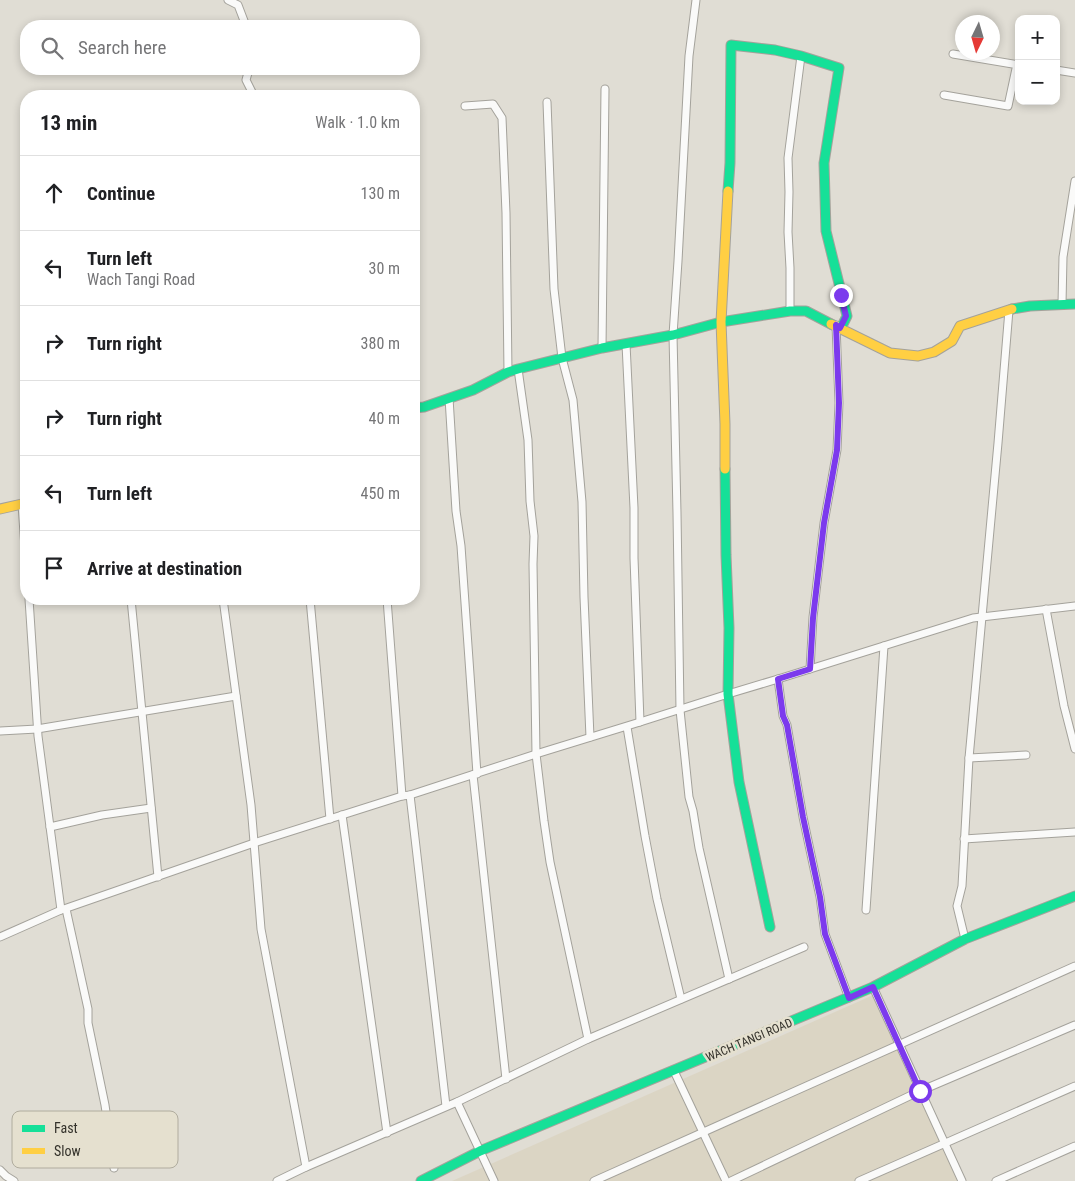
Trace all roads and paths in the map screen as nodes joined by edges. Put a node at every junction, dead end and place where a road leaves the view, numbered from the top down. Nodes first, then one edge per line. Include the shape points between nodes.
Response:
1 (228, 0) edge
2 (696, 0) edge
3 (244, 20) edge
4 (952, 54) dead end
5 (800, 56) junction
6 (1015, 64) edge
7 (1060, 71) edge
8 (1075, 73) edge
9 (247, 75) edge
10 (1015, 77) edge
11 (605, 88) dead end
12 (251, 90) edge
13 (944, 95) dead end
14 (547, 102) dead end
15 (465, 106) dead end
16 (1075, 181) edge
17 (1062, 304) junction
18 (1075, 304) edge
19 (1009, 310) junction
20 (790, 311) junction
21 (721, 322) junction
22 (838, 326) junction
23 (673, 335) junction
24 (626, 344) junction
25 (602, 348) junction
26 (562, 358) junction
27 (518, 369) junction
28 (508, 372) junction
29 (449, 398) junction
30 (420, 407) edge
31 (20, 504) edge
32 (0, 509) edge
33 (29, 605) edge
34 (132, 605) edge
35 (224, 605) edge
36 (311, 605) edge
37 (387, 605) edge
38 (1075, 606) edge
39 (1046, 609) junction
40 (982, 617) junction
41 (884, 646) junction
42 (810, 669) junction
43 (778, 679) junction
44 (728, 694) junction
45 (236, 696) junction
46 (680, 710) junction
47 (142, 712) junction
48 (640, 722) junction
49 (627, 727) junction
50 (38, 729) junction
51 (0, 731) edge
52 (590, 738) junction
53 (1075, 749) edge
54 (536, 754) junction
55 (1026, 755) dead end
56 (969, 758) junction
57 (475, 774) junction
58 (410, 794) junction
59 (402, 796) junction
60 (151, 808) junction
61 (342, 815) junction
62 (330, 819) junction
63 (50, 827) junction
64 (1075, 832) edge
65 (964, 839) junction
66 (254, 843) junction
67 (158, 877) junction
68 (1075, 896) edge
69 (63, 909) junction
70 (866, 910) dead end
71 (770, 928) dead end
72 (0, 937) edge
73 (965, 939) junction
74 (804, 947) dead end
75 (1075, 966) edge
76 (729, 979) junction
77 (873, 987) junction
78 (849, 998) junction
79 (681, 999) junction
80 (1075, 1025) edge
81 (588, 1039) junction
82 (899, 1044) junction
83 (674, 1071) junction
84 (506, 1079) junction
85 (1075, 1086) edge
86 (920, 1091) junction
87 (457, 1102) junction
88 (446, 1106) junction
89 (106, 1111) edge
90 (703, 1132) junction
91 (387, 1133) junction
92 (945, 1143) junction
93 (1075, 1146) edge
94 (480, 1152) junction
95 (306, 1167) junction
96 (0, 1170) edge
97 (14, 1181) edge
98 (277, 1181) edge
99 (421, 1181) edge
100 (494, 1181) edge
101 (594, 1181) edge
102 (726, 1181) edge
103 (731, 1181) edge
104 (859, 1181) edge
105 (962, 1181) edge
106 (996, 1181) edge

1 - 3 street via 238,5
2 - 23 street via 689,56
4 - 6 street
5 - 20 street via 788,158
5 - 21 street via 731,45 730,163
5 - 22 street via 839,68 824,163 826,231 846,316
7 - 8 street
9 - 12 street via 246,80
10 - 13 street via 1008,106
11 - 25 street
14 - 26 street via 554,289
15 - 28 street via 493,104 502,118
16 - 17 street via 1064,258
17 - 18 street
17 - 19 street
19 - 22 street via 960,326 952,341 934,352 918,356 890,353
19 - 40 street
20 - 21 street
20 - 22 street via 806,311
21 - 23 street
21 - 44 street
22 - 42 street via 837,450 824,523
23 - 24 street
23 - 46 street
24 - 25 street
24 - 48 street
25 - 26 street
26 - 27 street
26 - 52 street via 573,400 582,502
27 - 28 street
27 - 54 street via 528,440 534,536
28 - 29 street
29 - 30 street
29 - 57 street
31 - 32 street
33 - 50 street
34 - 47 street
35 - 45 street
36 - 62 street
37 - 59 street
38 - 39 street
39 - 40 street
39 - 53 street
40 - 41 street
40 - 56 street
41 - 42 street
41 - 70 street
42 - 43 street
43 - 44 street
43 - 78 street via 825,934
44 - 46 street
44 - 71 street via 739,782
45 - 47 street
45 - 66 street
46 - 48 street
46 - 76 street via 689,797
47 - 50 street
47 - 60 street
48 - 49 street
49 - 52 street
49 - 79 street via 657,899
50 - 51 street
50 - 63 street
52 - 54 street
54 - 57 street
54 - 81 street via 550,862
55 - 56 street
56 - 65 street
57 - 58 street
57 - 84 street
58 - 59 street
58 - 88 street
59 - 61 street
60 - 63 street
60 - 67 street
61 - 62 street
61 - 91 street
62 - 66 street
63 - 69 street
64 - 65 street
65 - 73 street via 962,886 957,906
66 - 67 street
66 - 95 street via 261,929
67 - 69 street
68 - 73 street, WACH TANGI ROAD
69 - 72 street
69 - 89 street via 88,1009
73 - 77 street, WACH TANGI ROAD
74 - 76 street
75 - 82 street
76 - 79 street
77 - 78 street, WACH TANGI ROAD
77 - 82 street
78 - 83 street, WACH TANGI ROAD
79 - 81 street
80 - 86 street
81 - 84 street
82 - 86 street
82 - 90 street
83 - 90 street
83 - 94 street, WACH TANGI ROAD
84 - 87 street
85 - 92 street
86 - 92 street
86 - 103 street
87 - 88 street
87 - 94 street
88 - 91 street
90 - 101 street
90 - 102 street
91 - 95 street
92 - 104 street
92 - 105 street
93 - 106 street
94 - 99 street, WACH TANGI ROAD
94 - 100 street
95 - 98 street
96 - 97 street

